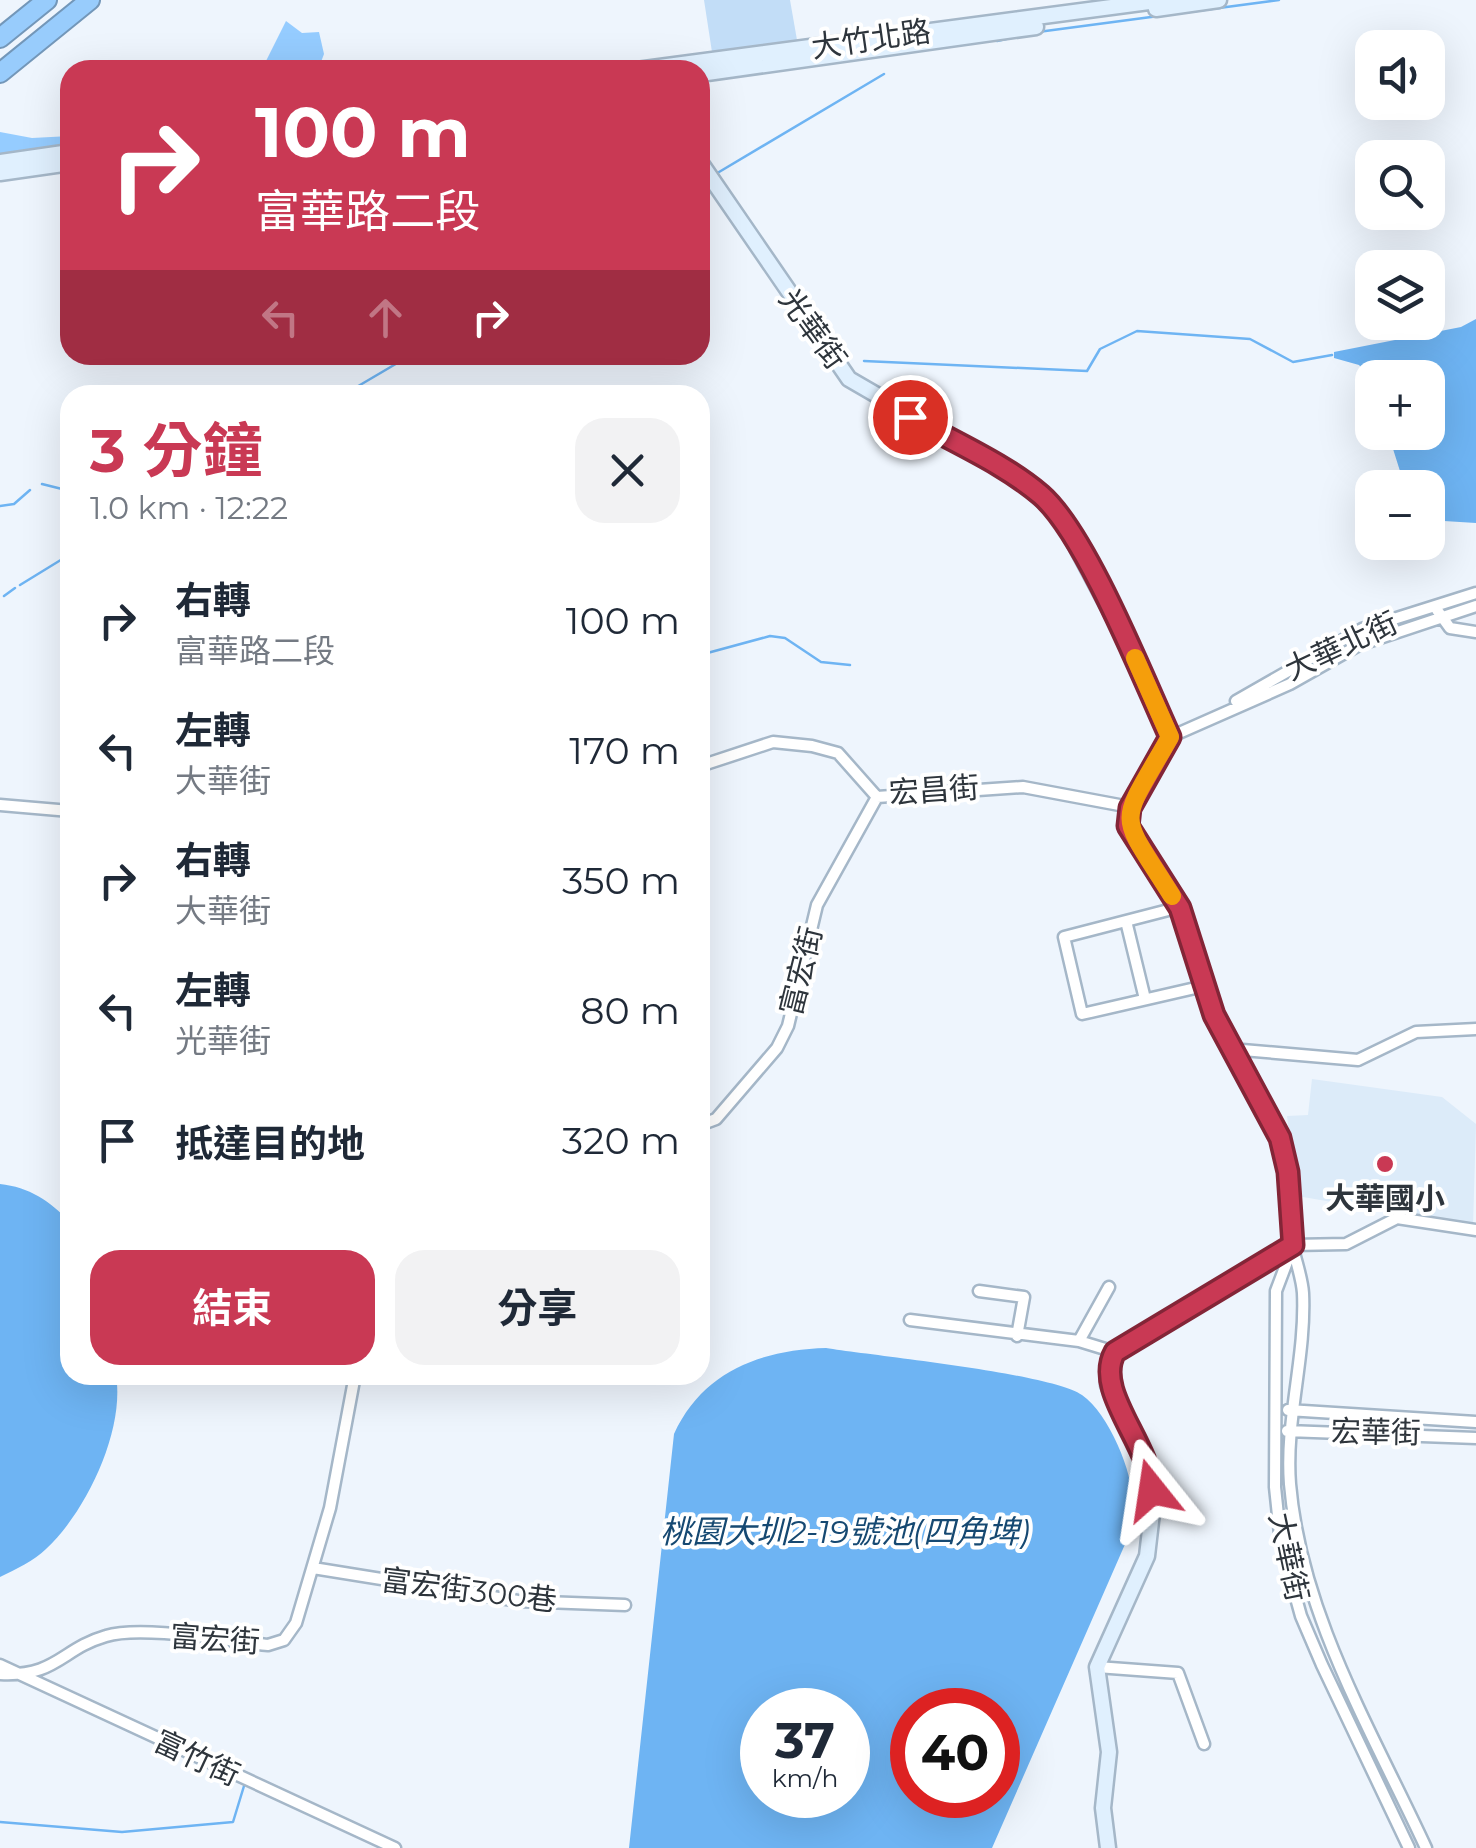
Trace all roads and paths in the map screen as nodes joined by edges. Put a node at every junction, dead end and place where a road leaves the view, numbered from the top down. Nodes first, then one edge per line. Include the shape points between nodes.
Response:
1 (47, 0) edge
2 (90, 0) edge
3 (1164, 0) edge
4 (1219, 0) edge
5 (0, 38) edge
6 (710, 61) edge
7 (0, 73) edge
8 (710, 73) edge
9 (60, 153) edge
10 (0, 162) edge
11 (60, 165) edge
12 (0, 174) edge
13 (710, 177) edge
14 (1476, 593) edge
15 (1476, 606) edge
16 (1437, 611) junction
17 (1476, 632) edge
18 (1170, 737) junction
19 (710, 763) edge
20 (877, 797) junction
21 (0, 805) edge
22 (1130, 808) junction
23 (60, 810) edge
24 (1180, 908) junction
25 (1126, 921) junction
26 (1204, 986) junction
27 (1146, 999) junction
28 (1476, 1029) edge
29 (1231, 1048) junction
30 (710, 1121) edge
31 (1476, 1230) edge
32 (1293, 1245) junction
33 (1109, 1288) dead end
34 (980, 1290) dead end
35 (910, 1320) dead end
36 (1017, 1336) junction
37 (1079, 1342) junction
38 (1115, 1352) junction
39 (352, 1385) edge
40 (1278, 1410) junction
41 (1293, 1410) junction
42 (1476, 1422) edge
43 (1276, 1430) junction
44 (1290, 1431) junction
45 (1476, 1438) edge
46 (313, 1568) junction
47 (1316, 1602) junction
48 (626, 1605) dead end
49 (1300, 1610) junction
50 (0, 1665) edge
51 (1098, 1667) junction
52 (0, 1674) edge
53 (22, 1675) junction
54 (1372, 1732) junction
55 (1357, 1738) junction
56 (1204, 1744) dead end
57 (395, 1848) edge
58 (1108, 1848) edge
59 (1409, 1848) edge
60 (1426, 1848) edge

1 - 5 highway
2 - 7 highway
3 - 6 street, 大竹北路
4 - 8 street, 大竹北路
9 - 10 street
11 - 12 street
13 - 18 street, 光華街 via 850,380 1013,474 1060,516
14 - 16 street, 大華北街
15 - 16 street, 大華北街
16 - 17 street via 1450,628
16 - 18 street, 大華北街
18 - 22 street
19 - 20 street, 宏昌街 via 773,742 812,746 838,753
20 - 22 street, 宏昌街 via 1023,786
20 - 30 street, 富宏街 via 817,905 778,1048
21 - 23 street
22 - 24 street, 大華街 via 1134,841
24 - 25 street
24 - 26 street, 大華街
25 - 27 street
25 - 27 street via 1064,937 1082,1014
26 - 27 street
26 - 29 street, 大華街
28 - 29 street via 1416,1032 1358,1060
29 - 32 street, 大華街 via 1280,1138
31 - 32 street via 1397,1218 1346,1244
32 - 38 street
32 - 40 street, 大華街 via 1276,1291
32 - 41 street, 大華街 via 1303,1292
33 - 37 street
34 - 36 street via 1024,1297
35 - 36 street
36 - 37 street
37 - 38 street
38 - 51 street via 1108,1385 1151,1467 1152,1513 1146,1556
39 - 46 street, 富宏街
40 - 41 street, 宏華街
40 - 43 street, 大華街
41 - 42 street, 宏華街
41 - 44 street, 大華街
43 - 44 street, 宏華街
43 - 49 street, 大華街 via 1281,1544
44 - 45 street, 宏華街
44 - 47 street, 大華街 via 1297,1548
46 - 48 street, 富宏街300巷 via 518,1601
46 - 53 street, 富宏街 via 284,1640 268,1645 106,1636 43,1672
47 - 49 street
47 - 54 street, 大華街
49 - 55 street, 大華街
50 - 53 street, 富竹街
51 - 56 street via 1178,1674
51 - 58 street via 1108,1752 1102,1808
52 - 53 street, 富宏街
53 - 57 street, 富竹街
54 - 55 street
54 - 60 street, 大華街
55 - 59 street, 大華街

